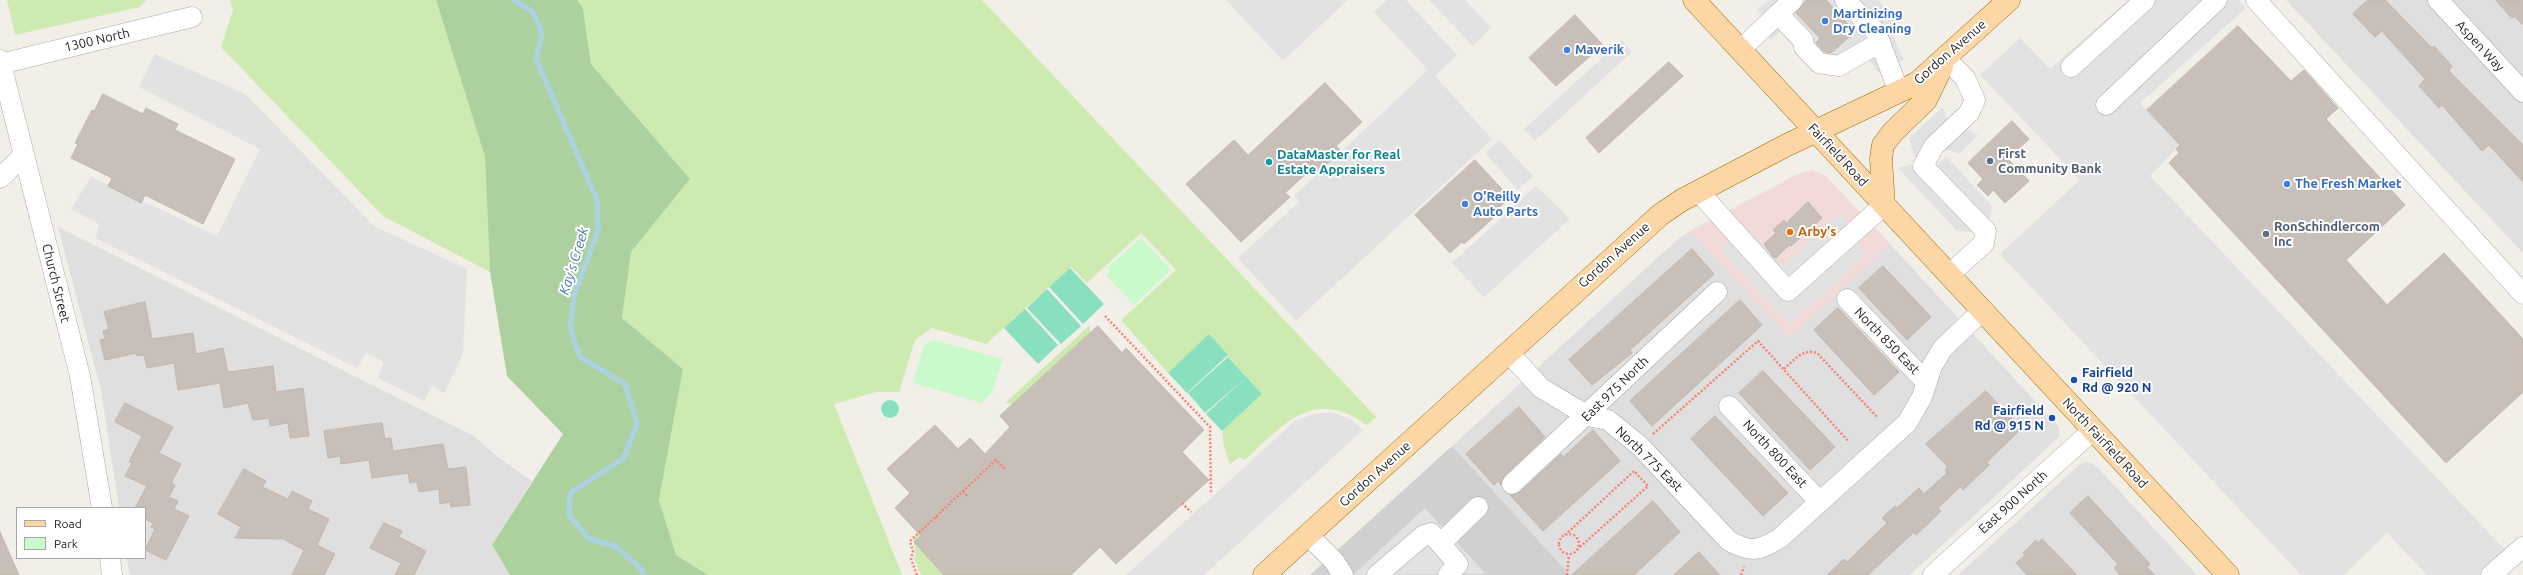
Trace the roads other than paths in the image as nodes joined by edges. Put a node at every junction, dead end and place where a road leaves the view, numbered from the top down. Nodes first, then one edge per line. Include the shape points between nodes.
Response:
1 (1694, 0) edge
2 (1793, 0) edge
3 (1845, 0) edge
4 (2009, 0) edge
5 (2145, 0) edge
6 (2217, 0) edge
7 (2256, 0) edge
8 (2438, 0) edge
9 (1778, 14) junction
10 (192, 17) dead end
11 (1879, 43) junction
12 (1740, 50) junction
13 (1946, 58) junction
14 (0, 62) edge
15 (2071, 68) dead end
16 (1899, 92) junction
17 (2523, 92) edge
18 (2106, 105) dead end
19 (1816, 130) junction
20 (24, 155) junction
21 (0, 178) edge
22 (1698, 191) junction
23 (1884, 205) junction
24 (1949, 274) junction
25 (1717, 292) dead end
26 (2523, 294) edge
27 (1847, 300) dead end
28 (1983, 310) junction
29 (1508, 352) junction
30 (1927, 383) junction
31 (1729, 406) dead end
32 (1588, 416) junction
33 (2093, 430) junction
34 (1512, 484) dead end
35 (1820, 502) junction
36 (102, 507) edge
37 (1478, 508) dead end
38 (1308, 535) junction
39 (1441, 543) junction
40 (2523, 547) edge
41 (110, 559) edge
42 (112, 575) edge
43 (1264, 575) edge
44 (1343, 575) edge
45 (1377, 575) edge
46 (1448, 575) edge
47 (1933, 575) edge
48 (2228, 575) edge
49 (2491, 575) edge

1 - 12 main road, Fairfield Road
2 - 9 street
3 - 11 street via 1876,32
4 - 13 main road, Gordon Avenue
5 - 15 street
6 - 18 street
7 - 26 street
8 - 17 street, Aspen Way
9 - 11 street via 1803,40 1804,48 1819,63 1839,66
9 - 12 street
10 - 14 street, 1300 North
11 - 16 street
12 - 19 main road, Fairfield Road
13 - 16 main road, Gordon Avenue via 1922,79
13 - 23 main road via 1926,100 1883,145 1881,159
13 - 24 street via 1965,78 1975,100 1969,113 1934,146 1923,166 1986,231 1984,243
14 - 20 street, Church Street
16 - 19 main road, Gordon Avenue
19 - 22 main road, Gordon Avenue
19 - 23 main road, Fairfield Road
20 - 21 street
20 - 36 street, Church Street via 80,376
22 - 23 street via 1788,291
22 - 29 main road, Gordon Avenue via 1670,207 1651,222
23 - 24 main road, Fairfield Road
24 - 28 main road, Fairfield Road
25 - 32 street, East 975 North
27 - 30 street, North 850 East
28 - 30 street via 1943,348 1932,366
28 - 33 main road, North Fairfield Road
29 - 32 street, North 775 East via 1541,388
29 - 38 main road, Gordon Avenue
30 - 35 street via 1907,423
31 - 35 street, North 800 East
32 - 34 street, East 975 North
32 - 35 street, North 775 East via 1608,420 1641,447 1745,558 1780,538
33 - 47 street, East 900 North
33 - 48 main road, North Fairfield Road
37 - 39 street
38 - 43 main road, Gordon Avenue
38 - 44 street via 1334,561
39 - 45 street via 1431,533 1424,534
39 - 46 street via 1458,564
40 - 49 street
41 - 42 street

